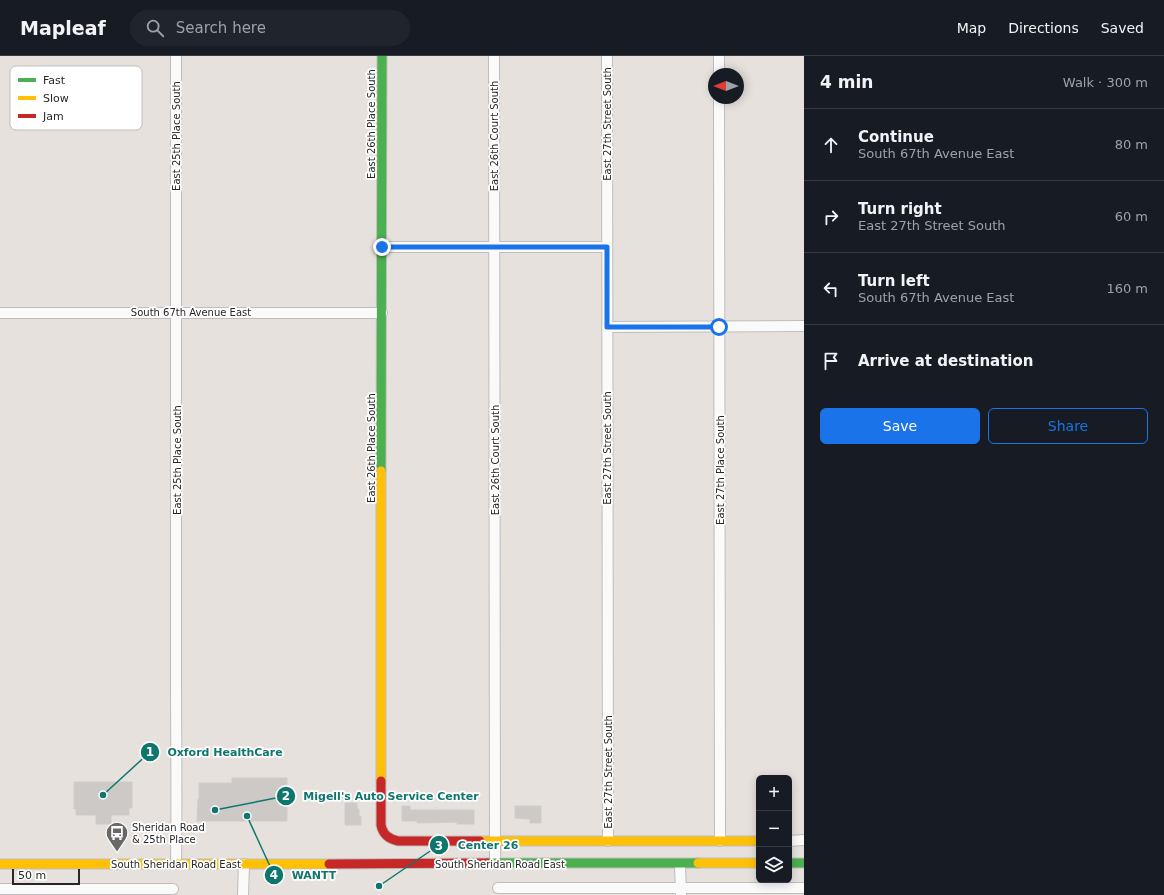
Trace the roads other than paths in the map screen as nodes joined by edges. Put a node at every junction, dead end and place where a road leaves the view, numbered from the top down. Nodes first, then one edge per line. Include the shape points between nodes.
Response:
1 (176, 56) edge
2 (382, 56) edge
3 (494, 56) edge
4 (607, 56) edge
5 (719, 56) edge
6 (719, 68) edge
7 (719, 104) edge
8 (382, 247) junction
9 (607, 247) junction
10 (495, 248) junction
11 (0, 313) edge
12 (176, 313) junction
13 (382, 313) junction
14 (804, 326) edge
15 (607, 327) junction
16 (719, 327) junction
17 (495, 840) junction
18 (804, 840) edge
19 (608, 841) junction
20 (720, 841) junction
21 (756, 841) edge
22 (792, 841) edge
23 (756, 863) edge
24 (792, 863) edge
25 (804, 863) edge
26 (0, 864) edge
27 (176, 864) junction
28 (244, 864) junction
29 (495, 864) junction
30 (680, 864) junction
31 (498, 888) dead end
32 (804, 888) edge
33 (0, 889) edge
34 (174, 889) dead end
35 (680, 892) edge
36 (243, 895) edge

1 - 12 street, East 25th Place South
2 - 8 street, East 26th Place South
3 - 10 street, East 26th Court South
4 - 9 street, East 27th Street South
5 - 6 street
7 - 16 street, East 27th Place South
8 - 10 street
8 - 13 street, East 26th Place South
9 - 10 street
9 - 15 street, East 27th Street South
10 - 17 street, East 26th Court South
11 - 12 street, South 67th Avenue East
12 - 13 street, South 67th Avenue East
12 - 27 street, East 25th Place South
13 - 17 street, East 26th Place South via 382,831 388,838 398,841
14 - 16 street
15 - 16 street
15 - 19 street, East 27th Street South
16 - 20 street, East 27th Place South
17 - 19 street
17 - 29 street, East 26th Court South
18 - 22 street
19 - 20 street
20 - 21 street
23 - 30 street, South Sheridan Road East
24 - 25 street
26 - 27 street, South Sheridan Road East
27 - 28 street, South Sheridan Road East
28 - 29 street, South Sheridan Road East
28 - 36 street
29 - 30 street, South Sheridan Road East
30 - 35 street
31 - 35 street
32 - 35 street
33 - 34 street

